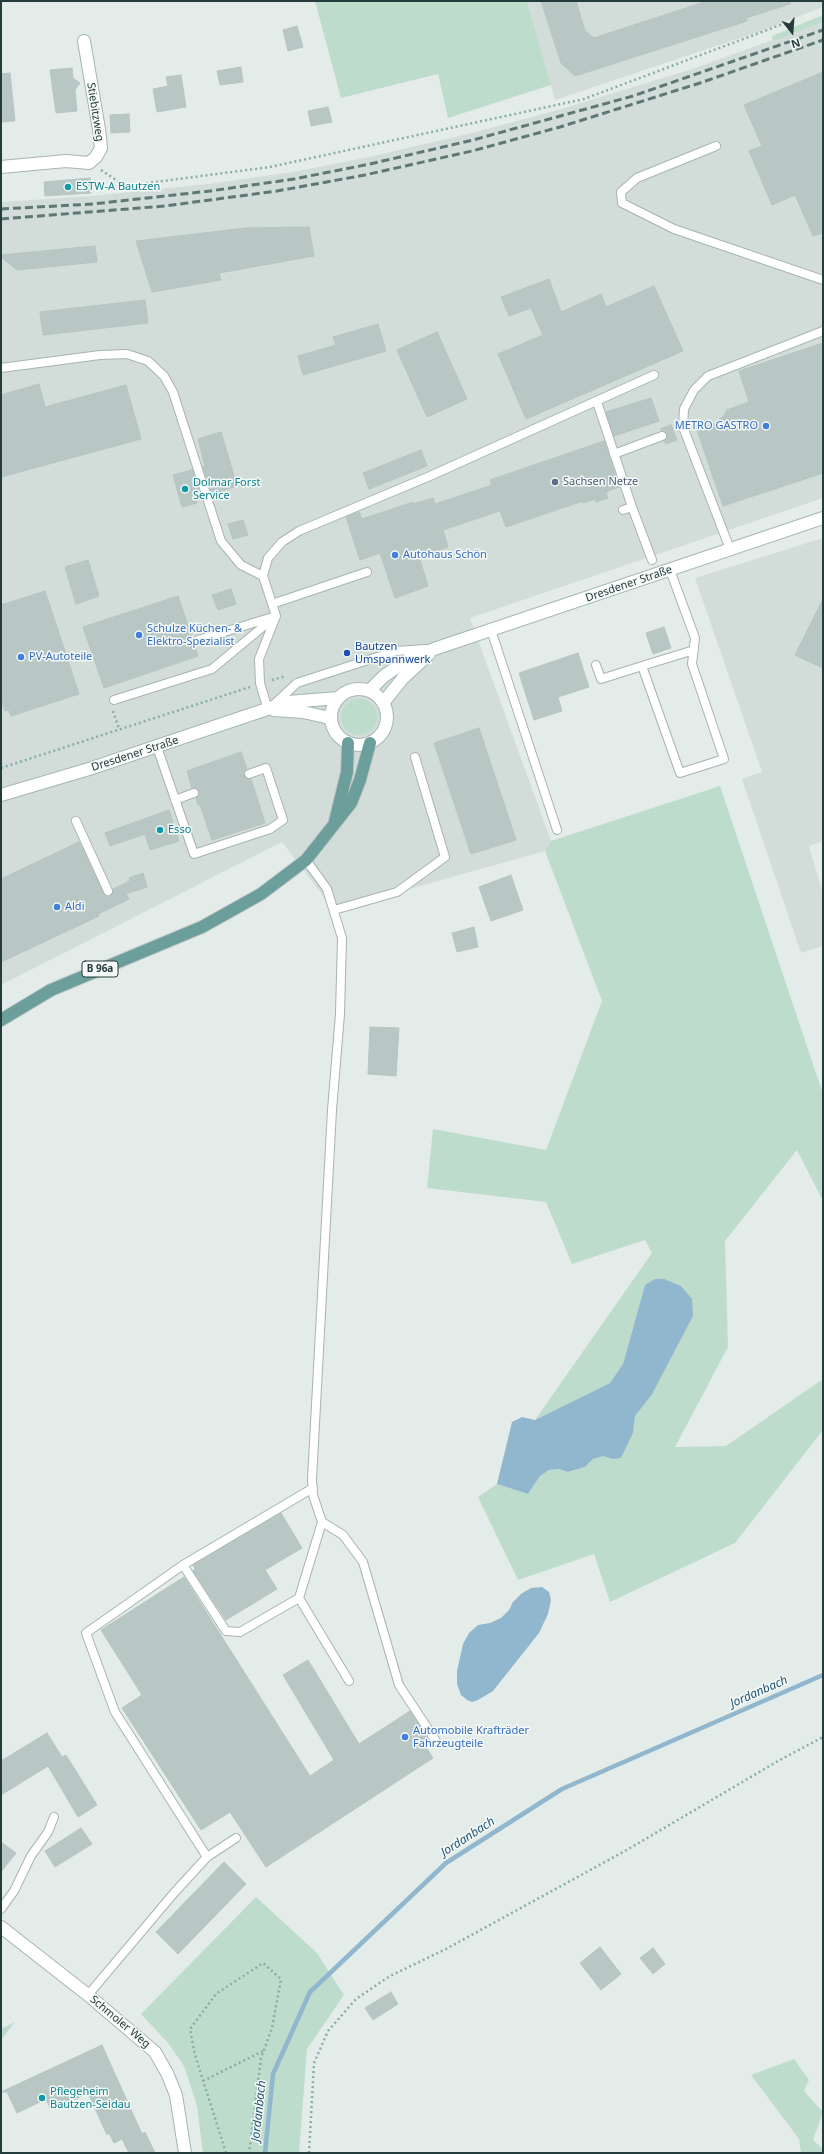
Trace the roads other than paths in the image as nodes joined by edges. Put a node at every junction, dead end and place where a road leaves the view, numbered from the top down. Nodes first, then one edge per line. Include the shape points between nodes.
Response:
1 (84, 41) dead end
2 (716, 146) dead end
3 (1, 167) edge
4 (823, 280) edge
5 (823, 331) edge
6 (1, 368) edge
7 (654, 375) dead end
8 (597, 402) junction
9 (662, 436) dead end
10 (614, 454) junction
11 (823, 518) edge
12 (730, 549) junction
13 (652, 560) dead end
14 (670, 570) junction
15 (367, 572) dead end
16 (263, 576) junction
17 (272, 604) junction
18 (276, 616) junction
19 (491, 630) junction
20 (198, 640) dead end
21 (434, 649) junction
22 (694, 650) junction
23 (596, 665) dead end
24 (642, 666) junction
25 (369, 691) junction
26 (338, 698) junction
27 (114, 700) road end
28 (383, 703) junction
29 (268, 710) junction
30 (330, 718) junction
31 (348, 743) junction
32 (370, 743) junction
33 (157, 747) junction
34 (415, 757) dead end
35 (249, 774) dead end
36 (194, 793) dead end
37 (1, 795) edge
38 (175, 800) junction
39 (76, 821) dead end
40 (333, 827) junction
41 (557, 830) dead end
42 (306, 860) junction
43 (108, 891) dead end
44 (334, 910) junction
45 (1, 1020) edge
46 (313, 1488) junction
47 (322, 1522) junction
48 (182, 1565) junction
49 (299, 1598) junction
50 (349, 1681) dead end
51 (436, 1741) dead end
52 (54, 1817) dead end
53 (236, 1838) dead end
54 (207, 1857) junction
55 (1, 1909) edge
56 (1, 1927) edge
57 (88, 1995) junction
58 (185, 2153) edge

1 - 3 main road, Stiebitzweg via 101,148 89,163 66,161
2 - 4 lane via 637,178 621,192 622,203 674,229
5 - 12 lane via 708,376 694,390 684,409 683,427
6 - 16 lane via 100,355 127,354 148,361 164,376 173,392 221,541 241,565
7 - 8 lane
8 - 10 lane
8 - 16 lane via 299,531 282,542 268,558
9 - 10 lane
10 - 13 lane via 628,509
11 - 12 main road, Dresdener Straße
12 - 14 main road, Dresdener Straße
14 - 19 main road, Dresdener Straße
14 - 22 lane via 695,638
15 - 17 lane
16 - 17 lane
17 - 18 lane
18 - 20 lane
18 - 27 lane via 212,669
18 - 29 lane via 259,660 260,683
19 - 21 main road, Dresdener Straße
19 - 41 lane
21 - 25 main road, Dresdener Straße via 409,659 384,676
21 - 28 main road, Dresdener Straße via 403,678
21 - 29 lane via 396,651 297,683
22 - 24 lane
22 - 24 lane via 692,664 724,759 680,773
23 - 24 lane via 602,679
25 - 26 main road, Dresdener Straße via 352,690
25 - 28 main road
26 - 29 main road, Dresdener Straße via 288,702
26 - 30 main road via 332,707
28 - 32 main road via 387,715 385,727 379,737
29 - 30 main road, Dresdener Straße via 303,712
29 - 33 main road, Dresdener Straße
30 - 31 main road via 334,732
31 - 32 main road via 358,746
31 - 40 main road, B 96a via 347,772
32 - 40 main road, B 96a via 352,803
33 - 37 main road, Dresdener Straße
33 - 38 lane
34 - 44 lane via 445,857 397,892
35 - 38 lane via 266,768 283,820 270,829 194,854
36 - 38 lane
39 - 43 lane
40 - 42 main road, B 96a
42 - 44 lane via 327,889
42 - 45 main road, B 96a via 261,894 202,927 51,990
44 - 46 lane via 342,938 340,1014 332,1118
46 - 47 lane
46 - 48 lane
47 - 49 lane
47 - 51 lane via 343,1535 363,1562 399,1685
48 - 49 lane via 226,1631 240,1632
48 - 54 lane via 86,1633 115,1712
49 - 50 lane
52 - 55 lane via 48,1832 31,1856 14,1891
53 - 54 lane
54 - 57 lane
56 - 57 main road, Schmoler Weg
57 - 58 main road, Schmoler Weg via 155,2052 167,2072 176,2095

